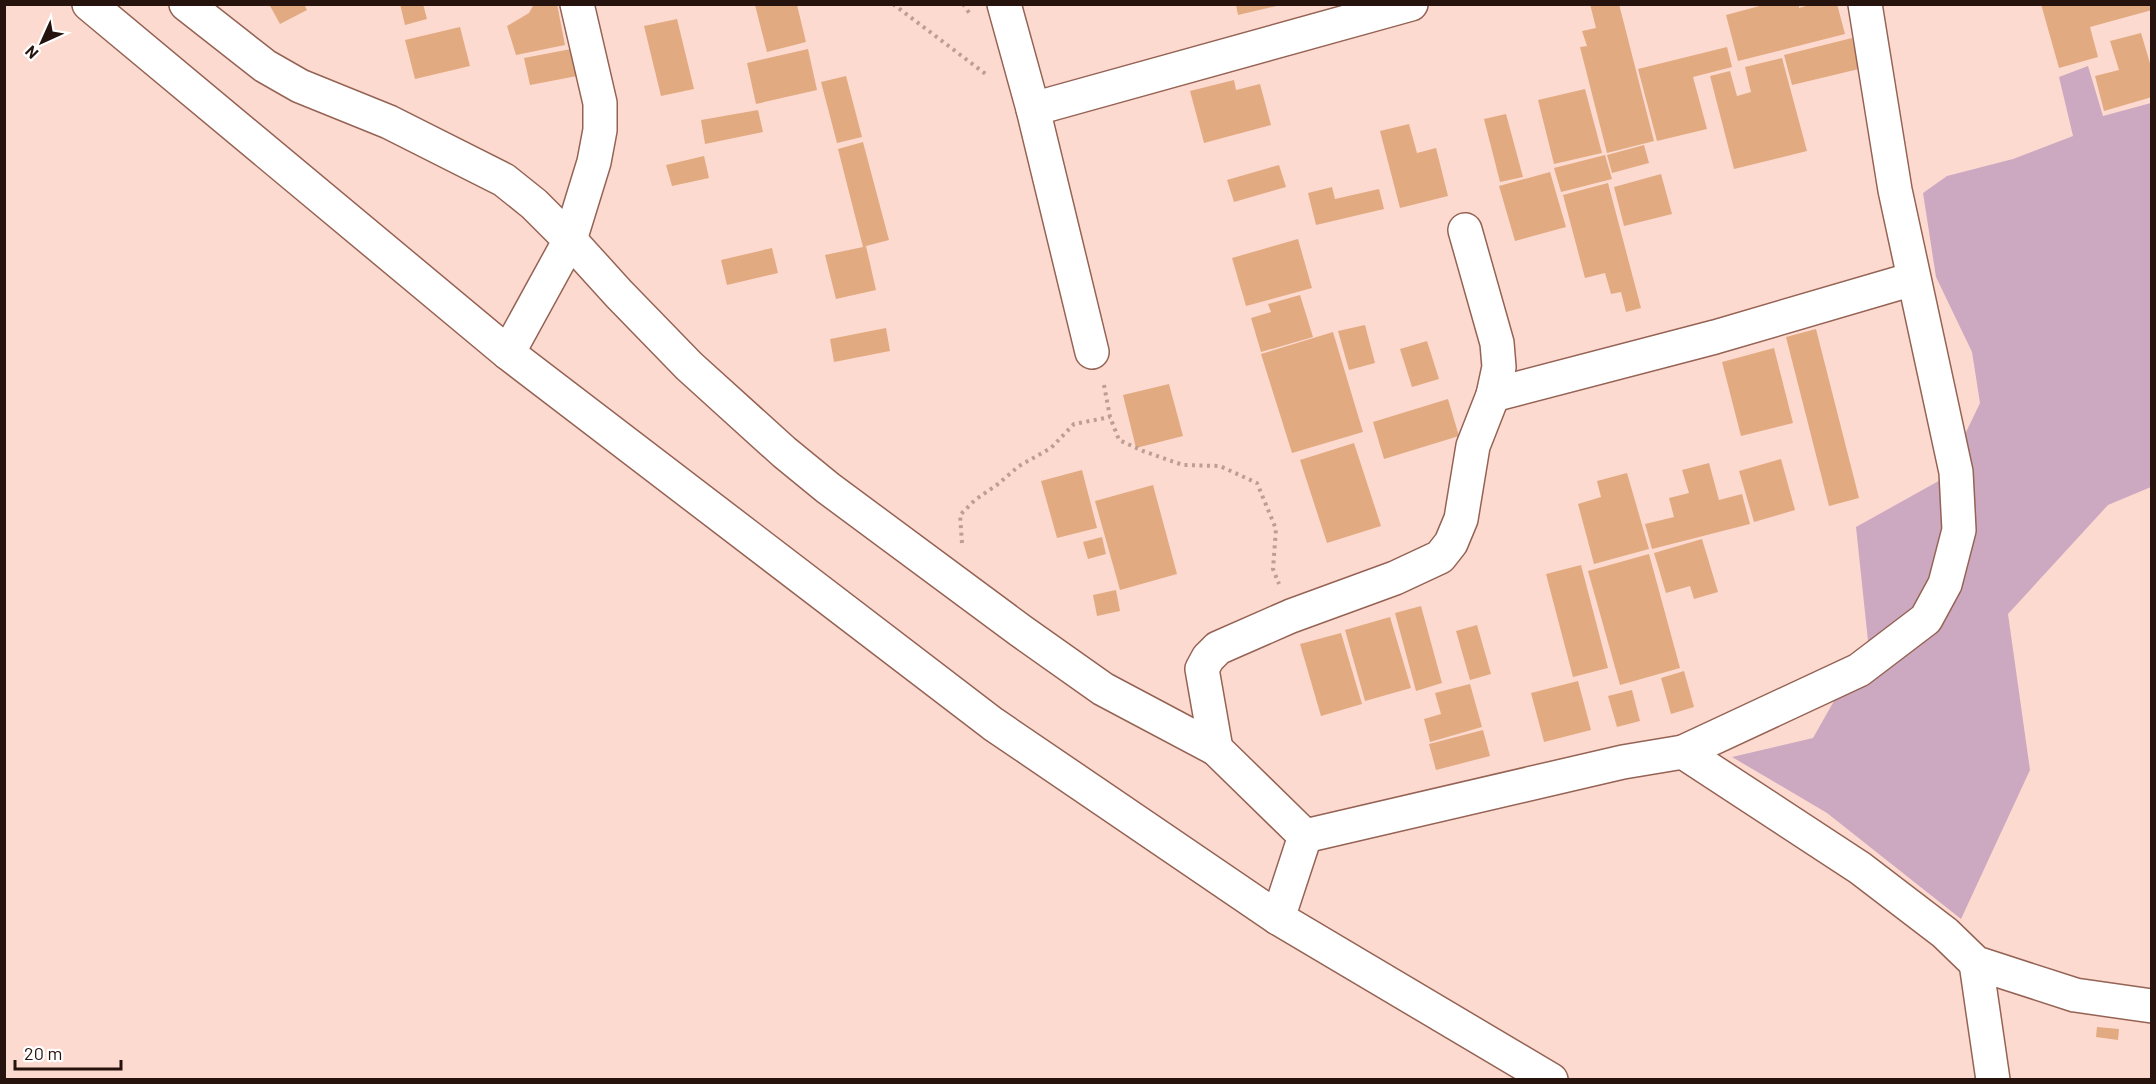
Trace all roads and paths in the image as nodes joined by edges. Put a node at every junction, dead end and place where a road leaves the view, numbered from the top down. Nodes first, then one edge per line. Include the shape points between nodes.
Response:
1 (89, 4) edge
2 (186, 4) edge
3 (577, 4) edge
4 (893, 4) edge
5 (1004, 4) edge
6 (1411, 4) edge
7 (1865, 4) edge
8 (1033, 109) junction
9 (1465, 230) dead end
10 (570, 240) junction
11 (1913, 279) junction
12 (1092, 352) joint
13 (508, 353) junction
14 (1493, 395) junction
15 (1110, 417) junction
16 (943, 573) junction
17 (1291, 616) junction
18 (1216, 749) junction
19 (1683, 752) junction
20 (1305, 836) junction
21 (1278, 918) junction
22 (1976, 963) junction
23 (2151, 1006) edge
24 (1551, 1080) edge
25 (1993, 1080) edge

1 - 13 street
2 - 10 street via 265,66 300,86 389,122 504,180
3 - 10 street via 600,104 600,130
4 - 8 path
5 - 8 street
6 - 8 street
7 - 11 street
8 - 12 street
9 - 14 street via 1497,343
10 - 13 street
10 - 16 street via 689,366 784,452
11 - 14 street via 1715,337
11 - 19 street via 1956,472 1959,530 1945,584 1926,619 1859,670
12 - 15 path via 1103,379
13 - 21 street via 993,724
14 - 17 street via 1473,446 1461,519 1440,557
15 - 16 path via 1074,424 1051,448 1019,466 975,500 960,515 962,543
15 - 17 path via 1119,440 1143,451 1183,465 1220,466 1257,483 1276,529 1273,569
16 - 18 street via 1103,689
17 - 18 street via 1218,648 1208,658 1202,669
18 - 20 street
19 - 20 street via 1623,762
19 - 22 street via 1860,868 1945,933
20 - 21 street
21 - 24 street
22 - 23 street via 2075,995
22 - 25 street

